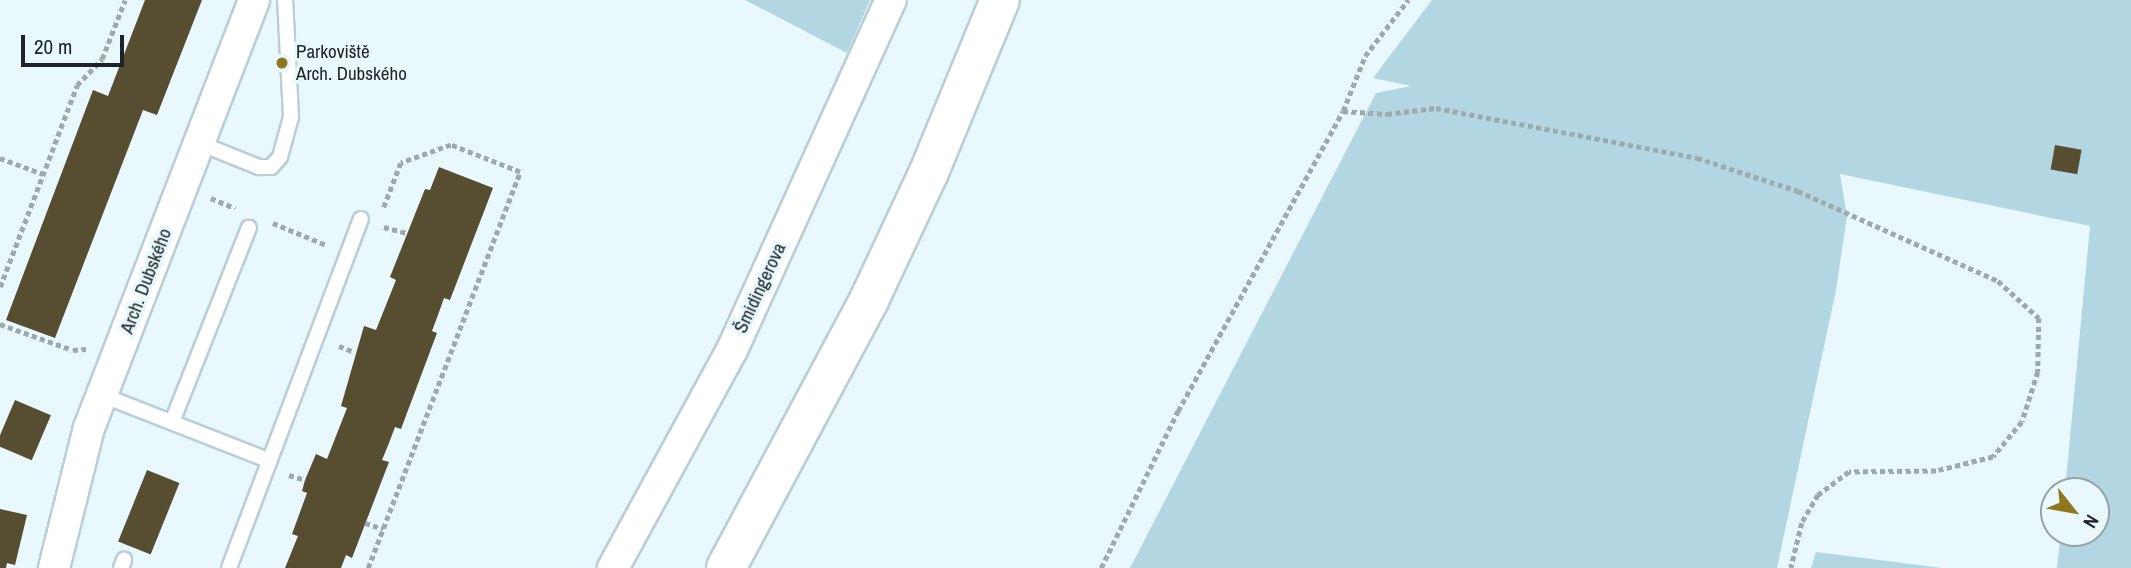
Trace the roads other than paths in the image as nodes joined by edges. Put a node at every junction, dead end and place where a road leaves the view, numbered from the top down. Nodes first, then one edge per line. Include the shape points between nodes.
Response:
1 (254, 0) edge
2 (285, 0) edge
3 (891, 0) edge
4 (1000, 0) edge
5 (199, 143) junction
6 (361, 219) road end
7 (250, 228) dead end
8 (102, 395) junction
9 (172, 422) junction
10 (270, 461) junction
11 (54, 568) edge
12 (229, 568) edge
13 (613, 568) edge
14 (726, 568) edge

1 - 5 street, Arch. Dubského
2 - 5 lane via 291,117 280,158 271,167 259,167
3 - 13 street, Šmidingerova via 732,350
4 - 14 main road via 929,172 869,300
5 - 8 street, Arch. Dubského
6 - 10 lane
7 - 9 lane
8 - 9 lane
8 - 11 street, Arch. Dubského
9 - 10 lane
10 - 12 lane

